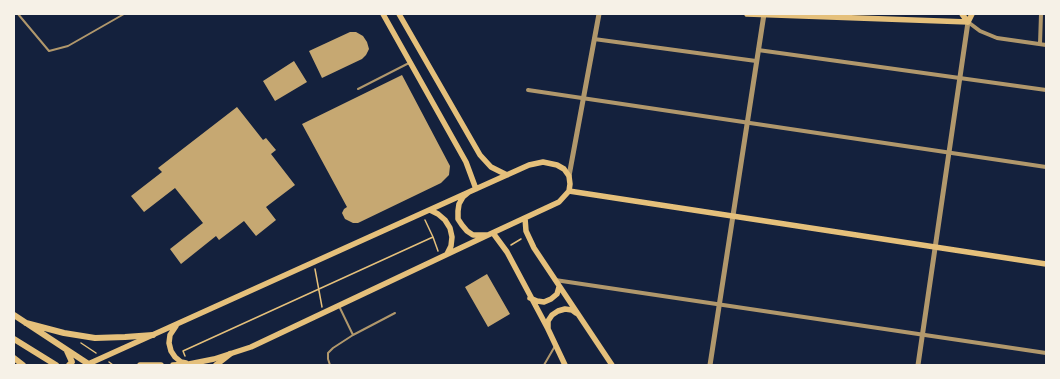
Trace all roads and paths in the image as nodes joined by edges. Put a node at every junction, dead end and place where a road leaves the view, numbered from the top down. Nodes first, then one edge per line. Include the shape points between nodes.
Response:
1 (18, 14) edge
2 (124, 14) edge
3 (383, 14) edge
4 (399, 14) edge
5 (599, 14) edge
6 (746, 14) edge
7 (764, 14) edge
8 (962, 14) edge
9 (972, 14) edge
10 (1042, 14) edge
11 (968, 22) junction
12 (594, 39) junction
13 (1040, 44) junction
14 (1046, 45) edge
15 (758, 50) junction
16 (756, 61) junction
17 (410, 62) junction
18 (960, 78) junction
19 (358, 89) dead end
20 (528, 90) dead end
21 (1046, 90) edge
22 (583, 98) junction
23 (747, 122) junction
24 (949, 152) junction
25 (1046, 167) edge
26 (507, 175) junction
27 (569, 176) junction
28 (476, 189) junction
29 (569, 191) junction
30 (468, 192) junction
31 (430, 210) junction
32 (422, 213) junction
33 (733, 216) junction
34 (525, 218) junction
35 (490, 234) junction
36 (528, 235) junction
37 (433, 238) junction
38 (936, 247) junction
39 (504, 248) junction
40 (447, 254) junction
41 (441, 258) junction
42 (313, 262) junction
43 (1046, 264) edge
44 (555, 280) junction
45 (559, 287) junction
46 (318, 289) junction
47 (530, 297) junction
48 (720, 304) junction
49 (339, 305) junction
50 (324, 312) junction
51 (395, 313) dead end
52 (578, 314) junction
53 (14, 315) edge
54 (26, 323) junction
55 (179, 323) junction
56 (548, 328) junction
57 (153, 335) junction
58 (353, 335) junction
59 (923, 335) junction
60 (14, 339) edge
61 (80, 343) dead end
62 (555, 345) junction
63 (66, 349) junction
64 (1046, 353) edge
65 (230, 354) junction
66 (103, 357) junction
67 (14, 358) edge
68 (189, 364) edge
69 (23, 365) edge
70 (56, 365) edge
71 (69, 365) edge
72 (88, 365) edge
73 (113, 365) edge
74 (140, 365) edge
75 (161, 365) edge
76 (173, 365) edge
77 (216, 365) edge
78 (330, 365) edge
79 (544, 365) edge
80 (565, 365) edge
81 (612, 365) edge
82 (710, 365) edge
83 (918, 365) edge

1 - 2 lane via 49,51 68,46
3 - 17 main road
4 - 26 main road via 480,155 491,167
5 - 12 street
6 - 7 main road
7 - 11 main road
7 - 15 street
8 - 11 main road
9 - 11 main road
10 - 13 street
11 - 13 street via 980,31 997,38
11 - 18 street
12 - 16 street
12 - 22 street
13 - 14 street
15 - 16 street
15 - 18 street
16 - 23 street
17 - 19 lane
17 - 28 main road via 466,162
18 - 21 street
18 - 24 street
20 - 22 street
22 - 23 street
22 - 27 street
23 - 24 street
23 - 33 street
24 - 25 street
24 - 38 street
26 - 27 main road via 543,162 557,165
26 - 28 main road
27 - 29 main road
28 - 30 main road
29 - 33 main road
29 - 34 main road via 559,202
30 - 31 main road
30 - 35 main road via 459,204 458,219 473,235
31 - 32 main road
31 - 40 main road via 445,220 450,228 451,246
32 - 37 path
32 - 42 main road
33 - 38 main road
33 - 48 street
34 - 35 main road
34 - 36 main road
35 - 39 main road
35 - 40 main road
36 - 39 path
36 - 44 main road
37 - 41 path
37 - 46 path
38 - 43 main road
38 - 59 street
39 - 47 main road
40 - 41 main road
41 - 49 main road
42 - 46 path
42 - 55 main road
44 - 45 main road
44 - 48 street
45 - 47 main road via 557,294 544,302
45 - 52 main road
46 - 50 path
46 - 68 path via 183,351
47 - 56 main road
48 - 59 street
48 - 82 street
49 - 50 main road
49 - 58 lane
50 - 65 main road via 251,347
51 - 58 lane
52 - 56 main road via 572,310 558,311 548,321
52 - 81 main road
53 - 54 highway
54 - 57 highway via 95,338
54 - 63 highway
55 - 57 main road
55 - 68 main road via 170,335 169,343 175,357
56 - 62 main road
57 - 66 main road
58 - 78 lane via 328,353
59 - 64 street
59 - 83 street
60 - 70 highway
61 - 66 path
62 - 79 lane
62 - 80 main road
63 - 71 highway via 72,362
63 - 72 highway
65 - 68 main road
65 - 77 highway
66 - 72 main road
66 - 73 path
67 - 69 highway
68 - 76 main road
74 - 75 main road

